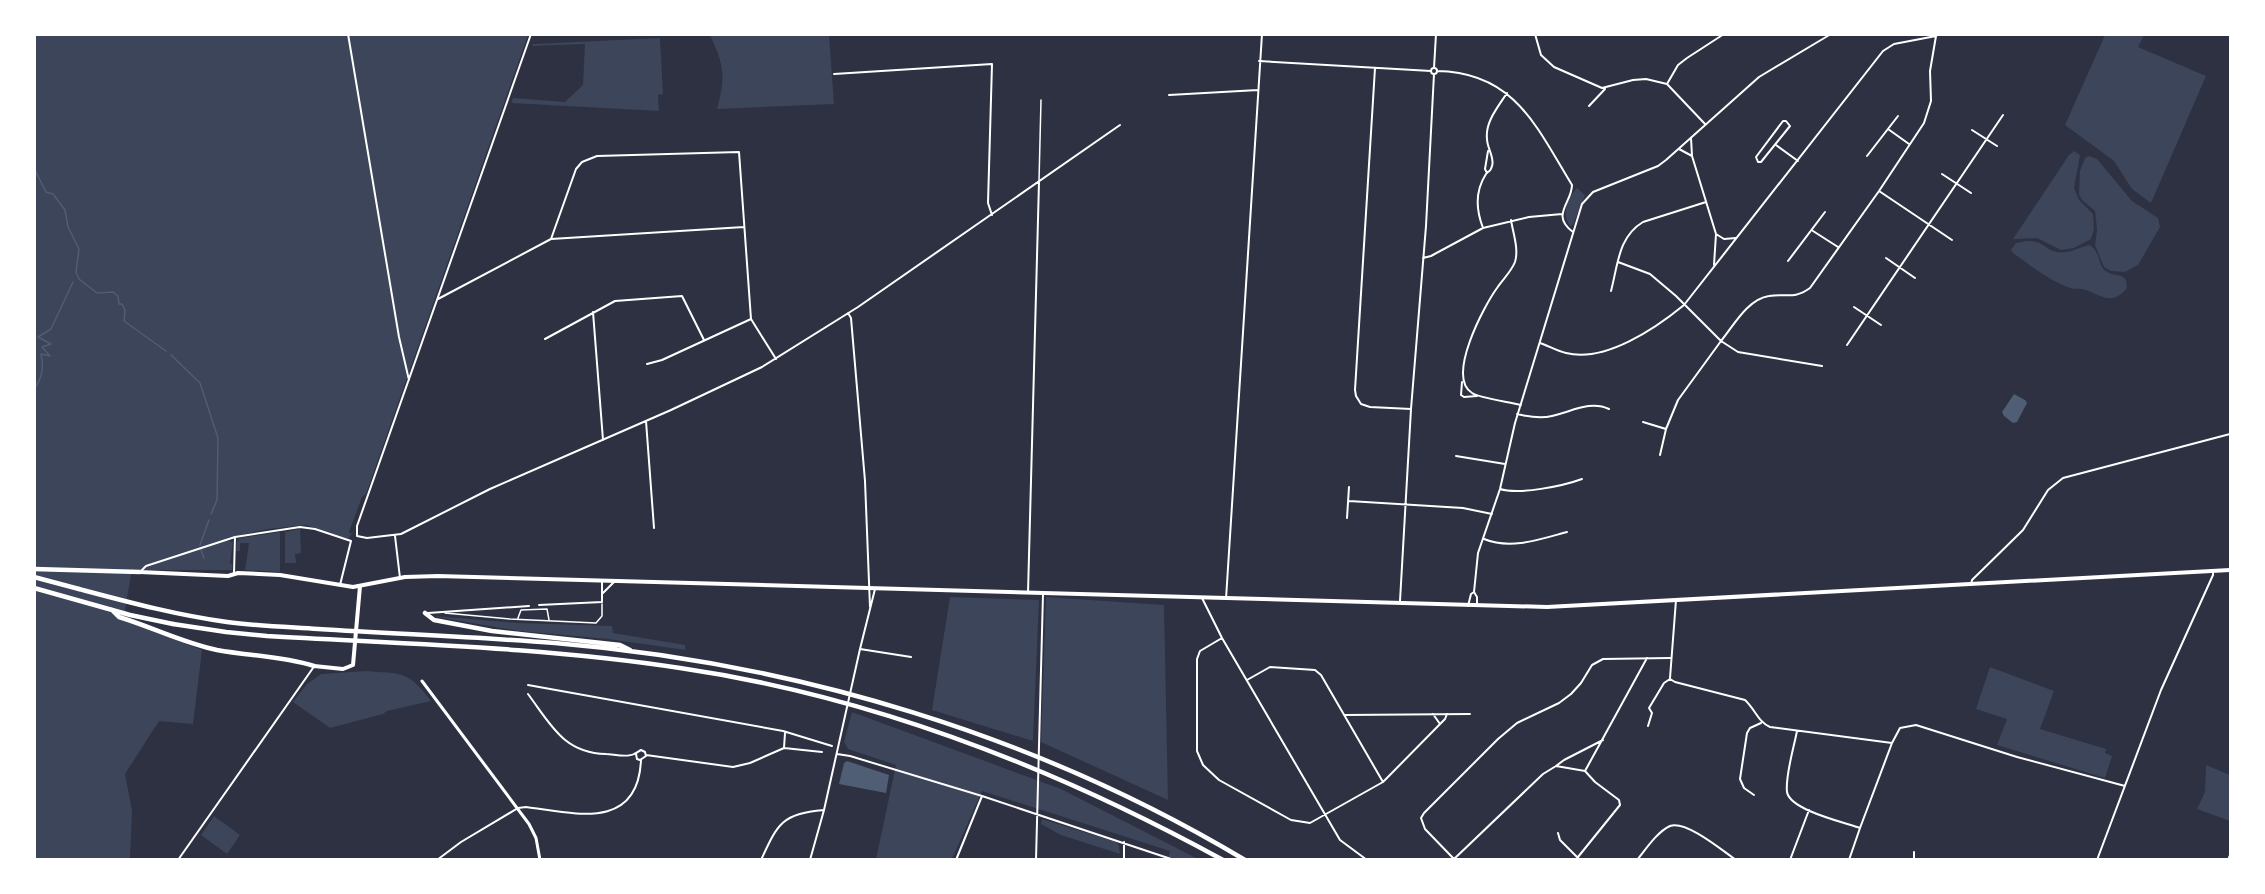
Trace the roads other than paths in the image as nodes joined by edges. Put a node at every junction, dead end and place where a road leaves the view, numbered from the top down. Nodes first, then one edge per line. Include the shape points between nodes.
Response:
1 (348, 34) edge
2 (531, 34) edge
3 (1262, 34) edge
4 (1436, 34) edge
5 (1535, 34) edge
6 (1724, 34) edge
7 (1831, 34) edge
8 (1938, 35) edge
9 (1259, 61) junction
10 (1375, 68) junction
11 (1436, 70) junction
12 (1432, 73) junction
13 (834, 74) dead end
14 (1667, 84) junction
15 (1606, 87) junction
16 (1258, 90) junction
17 (1507, 93) junction
18 (1169, 95) dead end
19 (1041, 100) dead end
20 (1589, 106) dead end
21 (2003, 115) dead end
22 (1898, 116) dead end
23 (1706, 124) junction
24 (1120, 125) dead end
25 (1888, 129) junction
26 (1972, 130) dead end
27 (1691, 138) junction
28 (1986, 139) junction
29 (1776, 144) junction
30 (1910, 144) junction
31 (1997, 146) dead end
32 (1679, 148) junction
33 (1488, 151) junction
34 (1692, 156) junction
35 (1867, 156) dead end
36 (1798, 161) junction
37 (1487, 173) junction
38 (1942, 174) dead end
39 (1040, 182) junction
40 (1956, 184) junction
41 (1879, 190) junction
42 (1971, 194) dead end
43 (1706, 202) junction
44 (1825, 212) dead end
45 (992, 214) junction
46 (1562, 214) junction
47 (1511, 220) junction
48 (1929, 224) junction
49 (744, 227) junction
50 (1483, 228) junction
51 (1812, 230) junction
52 (1573, 232) junction
53 (1716, 234) junction
54 (1736, 238) junction
55 (551, 239) junction
56 (1952, 240) dead end
57 (1838, 247) junction
58 (1423, 258) junction
59 (1886, 258) dead end
60 (1788, 261) dead end
61 (1618, 262) junction
62 (1714, 265) junction
63 (1900, 267) junction
64 (1915, 278) dead end
65 (1611, 291) dead end
66 (438, 299) junction
67 (1684, 305) junction
68 (1854, 307) dead end
69 (593, 312) junction
70 (848, 313) junction
71 (1867, 316) junction
72 (751, 319) junction
73 (1881, 325) dead end
74 (545, 339) dead end
75 (704, 340) junction
76 (1721, 341) junction
77 (1540, 343) junction
78 (1847, 345) dead end
79 (776, 359) junction
80 (647, 364) dead end
81 (1822, 366) dead end
82 (1463, 379) junction
83 (409, 380) junction
84 (1478, 396) junction
85 (1521, 405) junction
86 (1411, 409) junction
87 (1609, 409) dead end
88 (1518, 414) junction
89 (646, 421) junction
90 (1643, 422) dead end
91 (1666, 429) junction
92 (2230, 434) edge
93 (603, 440) junction
94 (1660, 455) dead end
95 (1456, 456) dead end
96 (1505, 464) junction
97 (1582, 479) dead end
98 (1349, 488) dead end
99 (1500, 489) junction
100 (1349, 501) junction
101 (1406, 505) junction
102 (1492, 514) junction
103 (1347, 518) dead end
104 (654, 528) dead end
105 (1568, 532) dead end
106 (395, 535) junction
107 (357, 536) junction
108 (235, 537) junction
109 (1484, 539) junction
110 (351, 541) junction
111 (34, 569) edge
112 (141, 570) junction
113 (2230, 570) edge
114 (2213, 571) junction
115 (233, 574) junction
116 (34, 577) edge
117 (400, 578) junction
118 (602, 581) junction
119 (615, 582) junction
120 (340, 585) junction
121 (1971, 585) junction
122 (360, 586) junction
123 (34, 588) edge
124 (869, 589) junction
125 (875, 589) junction
126 (1474, 592) junction
127 (1028, 593) junction
128 (1043, 594) junction
129 (602, 595) junction
130 (1202, 598) junction
131 (1226, 599) junction
132 (1676, 600) junction
133 (602, 602) junction
134 (1400, 604) junction
135 (539, 605) dead end
136 (529, 606) dead end
137 (1468, 606) junction
138 (1477, 606) junction
139 (870, 607) junction
140 (112, 610) junction
141 (425, 613) joint
142 (445, 613) junction
143 (518, 620) junction
144 (549, 621) junction
145 (1222, 638) junction
146 (860, 649) junction
147 (634, 651) junction
148 (911, 657) dead end
149 (1647, 658) junction
150 (1670, 658) junction
151 (312, 668) junction
152 (1670, 678) junction
153 (1247, 680) junction
154 (422, 681) dead end
155 (528, 685) dead end
156 (528, 694) dead end
157 (1433, 714) junction
158 (1447, 714) junction
159 (1470, 714) dead end
160 (1344, 715) junction
161 (1762, 723) junction
162 (1440, 724) junction
163 (1648, 726) dead end
164 (1797, 731) junction
165 (785, 732) junction
166 (1604, 739) junction
167 (1892, 743) junction
168 (832, 746) dead end
169 (784, 748) junction
170 (822, 752) dead end
171 (636, 754) junction
172 (837, 754) junction
173 (646, 755) junction
174 (641, 760) junction
175 (1556, 766) junction
176 (1585, 771) junction
177 (1383, 782) junction
178 (2125, 786) junction
179 (1754, 795) dead end
180 (982, 796) junction
181 (518, 808) junction
182 (824, 810) junction
183 (1809, 810) junction
184 (1037, 815) junction
185 (1326, 815) junction
186 (1860, 828) junction
187 (1558, 832) dead end
188 (1124, 842) junction
189 (1914, 852) dead end
190 (2230, 855) edge
191 (1579, 858) edge
192 (1454, 859) edge
193 (178, 860) edge
194 (437, 860) edge
195 (540, 860) edge
196 (760, 860) edge
197 (810, 860) edge
198 (956, 860) edge
199 (1036, 860) edge
200 (1124, 860) edge
201 (1174, 860) edge
202 (1223, 860) edge
203 (1245, 860) edge
204 (1366, 860) edge
205 (1637, 860) edge
206 (1736, 860) edge
207 (1790, 860) edge
208 (1849, 860) edge
209 (1914, 860) edge
210 (2097, 860) edge
211 (2228, 860) edge

1 - 83 street
2 - 66 street
3 - 9 street
4 - 11 street
5 - 15 street via 1541,56 1554,67
6 - 14 street via 1678,65
7 - 23 street via 1759,77
8 - 30 street via 1930,71 1931,101 1924,123
8 - 36 street via 1889,46
9 - 10 street
9 - 16 street
10 - 12 street
10 - 86 street via 1355,390 1361,404
11 - 12 street
11 - 12 street
11 - 17 street via 1470,75
12 - 58 street
13 - 45 street via 992,64 988,203
14 - 15 street via 1640,80
14 - 23 street
15 - 20 street
16 - 18 street
16 - 131 street
17 - 33 street via 1487,129
17 - 46 street via 1524,108 1572,185
19 - 39 lane
21 - 28 street
22 - 25 street
23 - 27 street
24 - 39 street
25 - 30 street
25 - 35 street
26 - 28 street
27 - 32 street
27 - 34 street
28 - 31 street
28 - 40 street
29 - 29 street via 1790,126 1786,121 1756,160 1761,162
29 - 36 street
30 - 41 street
32 - 34 street
32 - 52 street via 1658,166 1593,192 1582,204
33 - 37 street
33 - 37 street via 1493,160
34 - 43 street
36 - 54 street
37 - 50 street via 1477,197
38 - 40 street
39 - 45 street
39 - 127 street
40 - 42 street
40 - 48 street
41 - 48 street
41 - 57 street
43 - 53 street
43 - 61 street via 1643,222 1623,242
44 - 51 street
45 - 70 street
46 - 47 street
46 - 52 street via 1567,228
47 - 50 street
47 - 82 street via 1516,259 1471,337
48 - 56 street
48 - 63 street
49 - 55 street
49 - 55 street via 739,152 597,156 576,169
49 - 72 street
50 - 58 street
51 - 57 street
51 - 60 street
52 - 77 street
53 - 54 street via 1724,239
53 - 62 street
54 - 62 street
55 - 66 street
57 - 76 street via 1810,288 1797,296 1769,296 1753,303
58 - 86 street
59 - 63 street
61 - 65 street
61 - 67 street via 1650,274
62 - 67 street
63 - 64 street
63 - 71 street
66 - 83 street
67 - 76 street
67 - 77 street via 1642,335 1606,349 1567,354
68 - 71 street
69 - 74 street
69 - 75 street via 620,300 682,296
69 - 93 street
70 - 79 street
70 - 124 street via 862,449
71 - 73 street
71 - 78 street
72 - 75 street
72 - 79 street
75 - 80 street
76 - 81 street via 1738,352
76 - 91 street via 1678,400
77 - 85 street
79 - 89 street
82 - 84 street via 1465,388
82 - 84 street via 1461,395
83 - 107 street via 357,526
84 - 85 street
85 - 88 street
86 - 101 street
87 - 88 street via 1587,406 1550,417
88 - 96 street
89 - 93 street
89 - 104 street
90 - 91 street
91 - 94 street
92 - 121 street via 2063,478 2048,490 2023,530
93 - 106 street
95 - 96 street
96 - 99 street
97 - 99 street via 1539,489
98 - 100 street
99 - 102 street
100 - 101 street
100 - 103 street
101 - 102 street
101 - 134 street
102 - 109 street
105 - 109 street via 1514,544
106 - 107 street
106 - 117 street
107 - 110 street
108 - 110 street via 307,527
108 - 112 street
108 - 115 street
109 - 126 street via 1478,553
110 - 120 street
111 - 112 highway
112 - 115 main road
113 - 114 main road
114 - 121 main road
114 - 178 street via 2161,690
115 - 120 main road via 280,575
116 - 147 highway via 160,610 227,622
117 - 118 main road
117 - 122 main road
118 - 119 main road
118 - 129 street
119 - 124 main road
119 - 129 street
120 - 122 main road
121 - 132 main road
122 - 151 main road via 353,665
123 - 140 highway
124 - 125 main road
124 - 139 street
125 - 127 main road
125 - 139 street
126 - 137 street
126 - 138 street
127 - 128 main road
128 - 130 main road
128 - 184 street
129 - 133 street
130 - 131 main road
130 - 145 street
131 - 134 main road
132 - 138 main road via 1547,607
132 - 150 street
133 - 135 street
133 - 144 lane via 602,616 596,623
134 - 137 main road
136 - 142 street
137 - 138 main road
139 - 146 street
140 - 151 highway via 119,617 192,644 281,657
140 - 202 highway via 226,633 516,650 634,661 757,682 859,707 971,743 1134,813
141 - 142 street
141 - 147 highway via 434,620 472,627 620,645
142 - 143 lane
143 - 144 lane
143 - 144 lane via 521,610 547,609
145 - 153 street
145 - 185 street via 1200,651 1196,665 1197,751 1203,765 1219,780 1291,820 1310,823
146 - 148 street
146 - 172 street
147 - 203 highway via 748,671 917,713 1035,756 1138,802
149 - 150 street
149 - 166 street
149 - 192 street via 1596,661 1571,694 1517,723 1424,813 1425,828
150 - 152 street
151 - 193 street
152 - 161 street via 1745,700
152 - 163 street via 1649,708 1652,713
153 - 160 street via 1270,667 1316,670
153 - 185 street
154 - 181 street
155 - 165 street
156 - 171 street via 556,732 576,748 598,754
157 - 158 street
157 - 160 street
157 - 162 street
158 - 159 street
158 - 162 street
160 - 177 street
161 - 164 street
161 - 179 street via 1747,733 1740,778 1744,788
162 - 177 street
164 - 167 street
164 - 183 street via 1787,789 1794,803
165 - 168 street
165 - 169 street
166 - 175 street
166 - 176 street
167 - 178 street via 1900,728 1916,724
167 - 186 street
169 - 170 street
169 - 173 street via 733,767
171 - 173 street via 641,750
171 - 174 street
172 - 180 street
172 - 182 street
173 - 174 street
174 - 181 street via 634,790 609,811 586,815
175 - 176 street
175 - 192 street via 1528,787
176 - 191 street via 1620,805
177 - 185 street
178 - 210 street
180 - 184 street
180 - 198 street
181 - 194 street
181 - 195 street via 535,834
182 - 196 street via 786,819 773,833
182 - 197 street
183 - 186 street
183 - 207 street
184 - 188 street
184 - 199 street
185 - 204 street via 1344,845
186 - 208 street
187 - 191 street via 1560,840
188 - 200 street
188 - 201 street
189 - 209 street
190 - 211 street
205 - 206 street via 1671,825 1690,829

